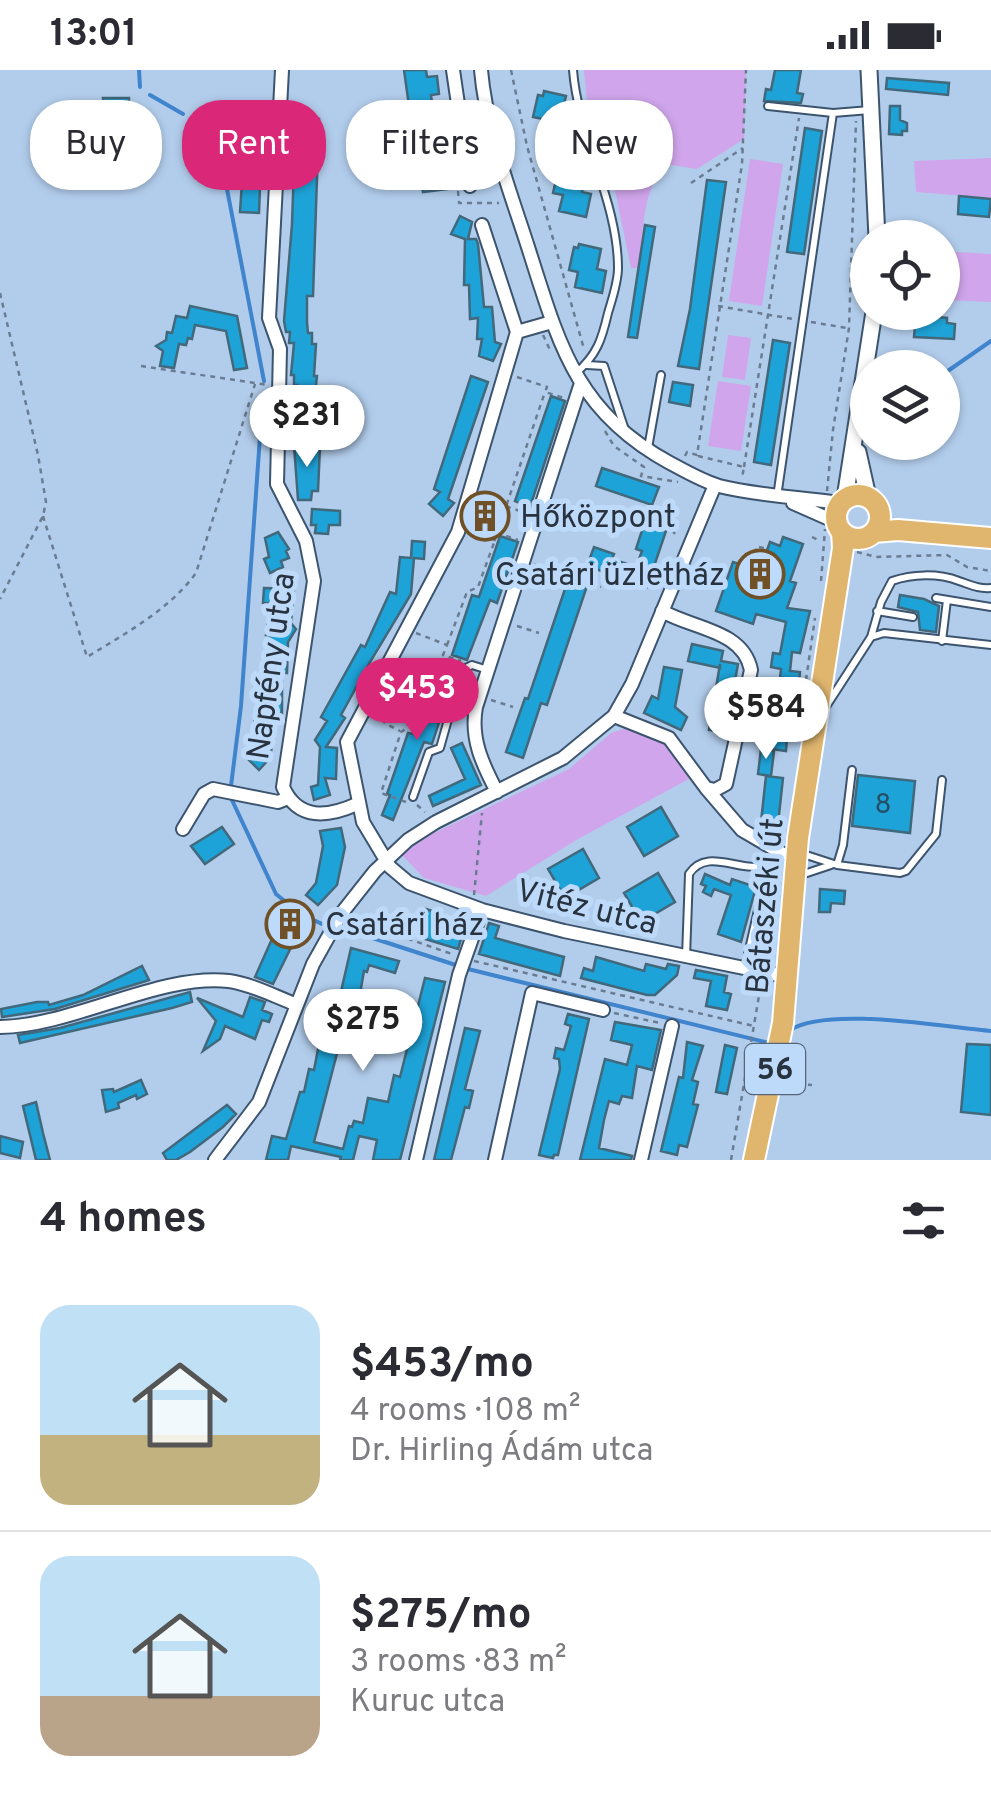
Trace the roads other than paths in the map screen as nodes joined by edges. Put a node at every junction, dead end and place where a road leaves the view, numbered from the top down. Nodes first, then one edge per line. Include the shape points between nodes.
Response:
1 (282, 70) edge
2 (453, 70) edge
3 (481, 70) edge
4 (572, 70) edge
5 (869, 70) edge
6 (456, 100) edge
7 (768, 106) dead end
8 (864, 110) junction
9 (833, 113) junction
10 (875, 220) edge
11 (482, 226) dead end
12 (552, 322) junction
13 (517, 332) junction
14 (583, 371) junction
15 (660, 375) dead end
16 (627, 437) junction
17 (647, 450) junction
18 (856, 460) edge
19 (867, 460) edge
20 (715, 485) junction
21 (776, 497) junction
22 (873, 501) junction
23 (844, 526) junction
24 (934, 532) junction
25 (991, 538) edge
26 (991, 588) edge
27 (936, 598) dead end
28 (947, 600) junction
29 (991, 607) edge
30 (662, 611) junction
31 (877, 612) junction
32 (913, 617) dead end
33 (872, 636) junction
34 (942, 640) junction
35 (991, 645) edge
36 (490, 670) junction
37 (614, 716) junction
38 (814, 726) junction
39 (852, 770) dead end
40 (942, 780) dead end
41 (706, 788) junction
42 (498, 792) junction
43 (288, 798) junction
44 (412, 800) road end
45 (357, 804) junction
46 (183, 828) dead end
47 (790, 853) junction
48 (386, 860) junction
49 (837, 864) junction
50 (768, 866) junction
51 (794, 879) junction
52 (478, 908) junction
53 (686, 958) junction
54 (745, 969) junction
55 (788, 977) junction
56 (295, 1004) junction
57 (602, 1010) road end
58 (672, 1026) road end
59 (0, 1027) edge
60 (214, 1160) edge
61 (416, 1160) edge
62 (495, 1160) edge
63 (641, 1160) edge
64 (754, 1160) edge

1 - 43 street, Napfény utca via 269,318 280,348 276,484 306,540 314,581 284,767
2 - 6 street
3 - 12 street via 498,149
4 - 14 lane via 618,266 602,341
5 - 8 street
7 - 9 lane
8 - 9 lane
8 - 10 street
9 - 21 lane
11 - 13 street
12 - 13 street
12 - 14 street
13 - 45 street via 458,532 347,742
14 - 16 street
14 - 16 lane via 604,366
14 - 36 street
15 - 17 lane
16 - 17 street
17 - 20 street
18 - 23 street
19 - 22 street
20 - 21 street
20 - 30 street
21 - 23 street
22 - 23 main road via 856,494
22 - 23 main road, 56 via 880,519
22 - 24 main road
23 - 24 main road
23 - 38 main road, Bátaszéki út / 56 via 825,594
24 - 25 main road
26 - 31 lane via 906,576 892,581
27 - 28 lane
28 - 29 lane
28 - 34 lane
30 - 37 street
30 - 41 street via 739,643 748,656 751,670 730,774 722,787
31 - 32 lane
31 - 33 lane
33 - 34 lane
33 - 38 lane
34 - 35 lane
36 - 42 street via 474,735
36 - 44 lane via 462,670 440,748 429,752
37 - 41 street via 668,738
37 - 42 street via 563,758
38 - 47 main road, Bátaszéki út / 56
39 - 49 lane
40 - 49 lane via 936,834 911,867 900,873
41 - 47 street via 742,830
42 - 48 street via 436,822
43 - 45 street, Napfény utca via 320,815
43 - 46 street, Napfény utca via 278,802 213,788
45 - 48 street
47 - 49 lane
47 - 50 lane
47 - 51 main road, Bátaszéki út / 56
48 - 52 street, Vitéz utca via 409,883
48 - 56 street via 341,914
49 - 51 lane
50 - 53 lane via 696,864 689,874
50 - 54 lane
51 - 55 main road, Bátaszéki út / 56
52 - 53 street, Vitéz utca
52 - 61 street
53 - 54 street, Vitéz utca
54 - 55 street, Vitéz utca
55 - 64 main road, Bátaszéki út / 56
56 - 59 street via 228,981 204,982
56 - 60 street via 259,1102
57 - 62 street via 532,993
58 - 63 street

